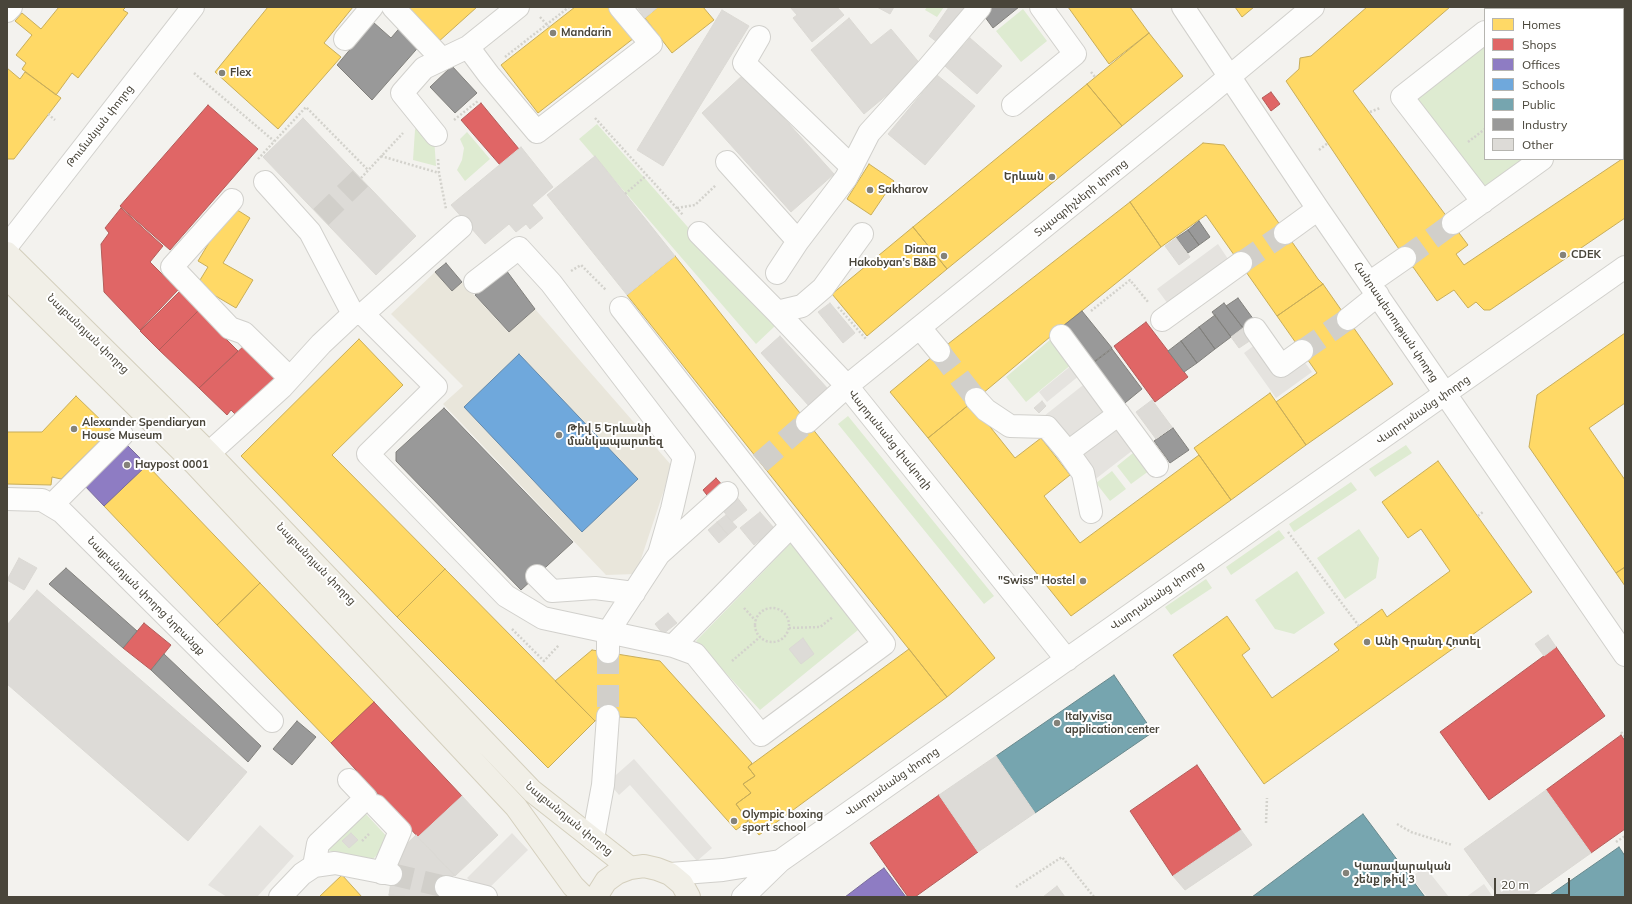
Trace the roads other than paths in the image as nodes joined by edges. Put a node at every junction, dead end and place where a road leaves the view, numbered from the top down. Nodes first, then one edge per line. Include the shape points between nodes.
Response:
1 (11, 7) edge
2 (193, 7) edge
3 (372, 7) edge
4 (393, 7) edge
5 (620, 7) edge
6 (980, 7) edge
7 (1041, 7) edge
8 (1183, 7) edge
9 (1313, 7) edge
10 (7, 11) edge
11 (505, 11) edge
12 (1484, 33) edge
13 (759, 37) dead end
14 (345, 39) dead end
15 (468, 47) junction
16 (442, 59) junction
17 (1230, 77) junction
18 (1013, 105) dead end
19 (436, 135) road end
20 (1541, 160) edge
21 (732, 168) road end
22 (849, 172) junction
23 (265, 182) dead end
24 (232, 200) dead end
25 (1483, 202) junction
26 (1318, 209) junction
27 (1453, 223) tunnel mouth
28 (461, 227) road end
29 (1285, 233) tunnel mouth
30 (699, 234) dead end
31 (862, 234) dead end
32 (798, 241) junction
33 (7, 246) edge
34 (7, 253) edge
35 (1405, 258) tunnel mouth
36 (1241, 263) tunnel mouth
37 (1625, 267) edge
38 (777, 273) dead end
39 (7, 278) edge
40 (475, 282) dead end
41 (1373, 289) junction
42 (621, 308) dead end
43 (777, 312) junction
44 (358, 314) junction
45 (1348, 319) tunnel mouth
46 (1162, 320) road end
47 (920, 328) junction
48 (1255, 329) dead end
49 (1061, 336) dead end
50 (1302, 351) tunnel mouth
51 (939, 352) tunnel mouth
52 (290, 378) junction
53 (847, 386) junction
54 (1445, 395) junction
55 (976, 399) tunnel mouth
56 (1119, 414) junction
57 (807, 422) tunnel mouth
58 (122, 435) dead end
59 (1068, 452) junction
60 (209, 453) junction
61 (1157, 466) dead end
62 (744, 478) junction
63 (7, 499) edge
64 (52, 505) junction
65 (1091, 512) dead end
66 (792, 526) junction
67 (659, 554) junction
68 (537, 576) dead end
69 (634, 593) junction
70 (608, 642) junction
71 (673, 646) junction
72 (1625, 655) edge
73 (1067, 660) junction
74 (608, 716) tunnel mouth
75 (272, 721) dead end
76 (349, 780) dead end
77 (376, 806) dead end
78 (593, 839) junction
79 (780, 861) junction
80 (314, 866) junction
81 (630, 868) junction
82 (670, 874) junction
83 (446, 887) tunnel mouth
84 (280, 897) edge
85 (486, 897) edge
86 (584, 897) edge
87 (596, 897) edge
88 (689, 897) edge
89 (743, 897) edge

1 - 10 street
2 - 33 street, Թումանյան փողոց
3 - 14 street
4 - 16 street
5 - 15 street via 651,44 537,132
6 - 22 street via 869,133
7 - 18 street via 1075,54
8 - 17 street, Հանրապետության փողոց
9 - 17 street, Տպագրիչների փողոց
11 - 15 street
12 - 25 street via 1402,97
13 - 22 street via 744,63
15 - 16 street
16 - 19 street via 424,68 402,93
17 - 26 street, Հանրապետության փողոց
17 - 47 street, Տպագրիչների փողոց
20 - 25 street
21 - 32 street
22 - 32 street
23 - 44 street via 316,224
24 - 52 street via 172,267 230,328 244,333
25 - 27 street
26 - 29 street
26 - 41 street, Հանրապետության փողոց
28 - 44 street
30 - 43 street, Վարդանանց փակուղի
31 - 43 street via 822,288 802,306
32 - 38 street
34 - 60 main road, Նալբանդյան փողոց
35 - 41 street
36 - 46 street
37 - 54 street, Վարդանանց փողոց
39 - 86 main road, Նալբանդյան փողոց via 196,465 516,806 573,886
40 - 67 street via 519,248 551,283 684,457
41 - 45 street
41 - 54 street, Հանրապետության փողոց
42 - 62 street
43 - 53 street, Վարդանանց փակուղի
44 - 52 street via 321,344
44 - 70 street via 436,387 368,454 506,596 543,618
47 - 51 street
47 - 53 street, Տպագրիչների փողոց
48 - 50 street via 1281,366
49 - 56 street
52 - 60 street
53 - 57 street, Տպագրիչների փողոց
53 - 73 street, Վարդանանց փակուղի
54 - 72 street, Հանրապետության փողոց
54 - 73 street, Վարդանանց փողոց
55 - 59 street via 986,410 1010,426 1046,427
56 - 59 street
56 - 61 street
58 - 64 street
59 - 65 street via 1083,473
60 - 78 main road, Նալբանդյան փողոց via 532,791
62 - 66 street
62 - 67 street
63 - 64 street, Նալբանդյան փողոց նրբանցք via 42,500
64 - 75 street, Նալբանդյան փողոց նրբանցք via 62,512
66 - 71 street
66 - 71 street via 884,644 761,735 695,654
67 - 69 street
68 - 69 street via 552,591 595,588
69 - 70 street
70 - 71 street
73 - 79 street, Վարդանանց փողոց
74 - 78 street via 603,785
76 - 80 street via 366,798 318,844
77 - 80 street via 400,831 387,873 335,864
78 - 81 main road, Նալբանդյան փողոց
79 - 82 street, Վարդանանց փողոց via 723,870
79 - 89 street
80 - 84 street via 302,874
81 - 82 main road via 644,866
81 - 87 main road via 606,881
82 - 88 main road via 682,884
83 - 85 street

